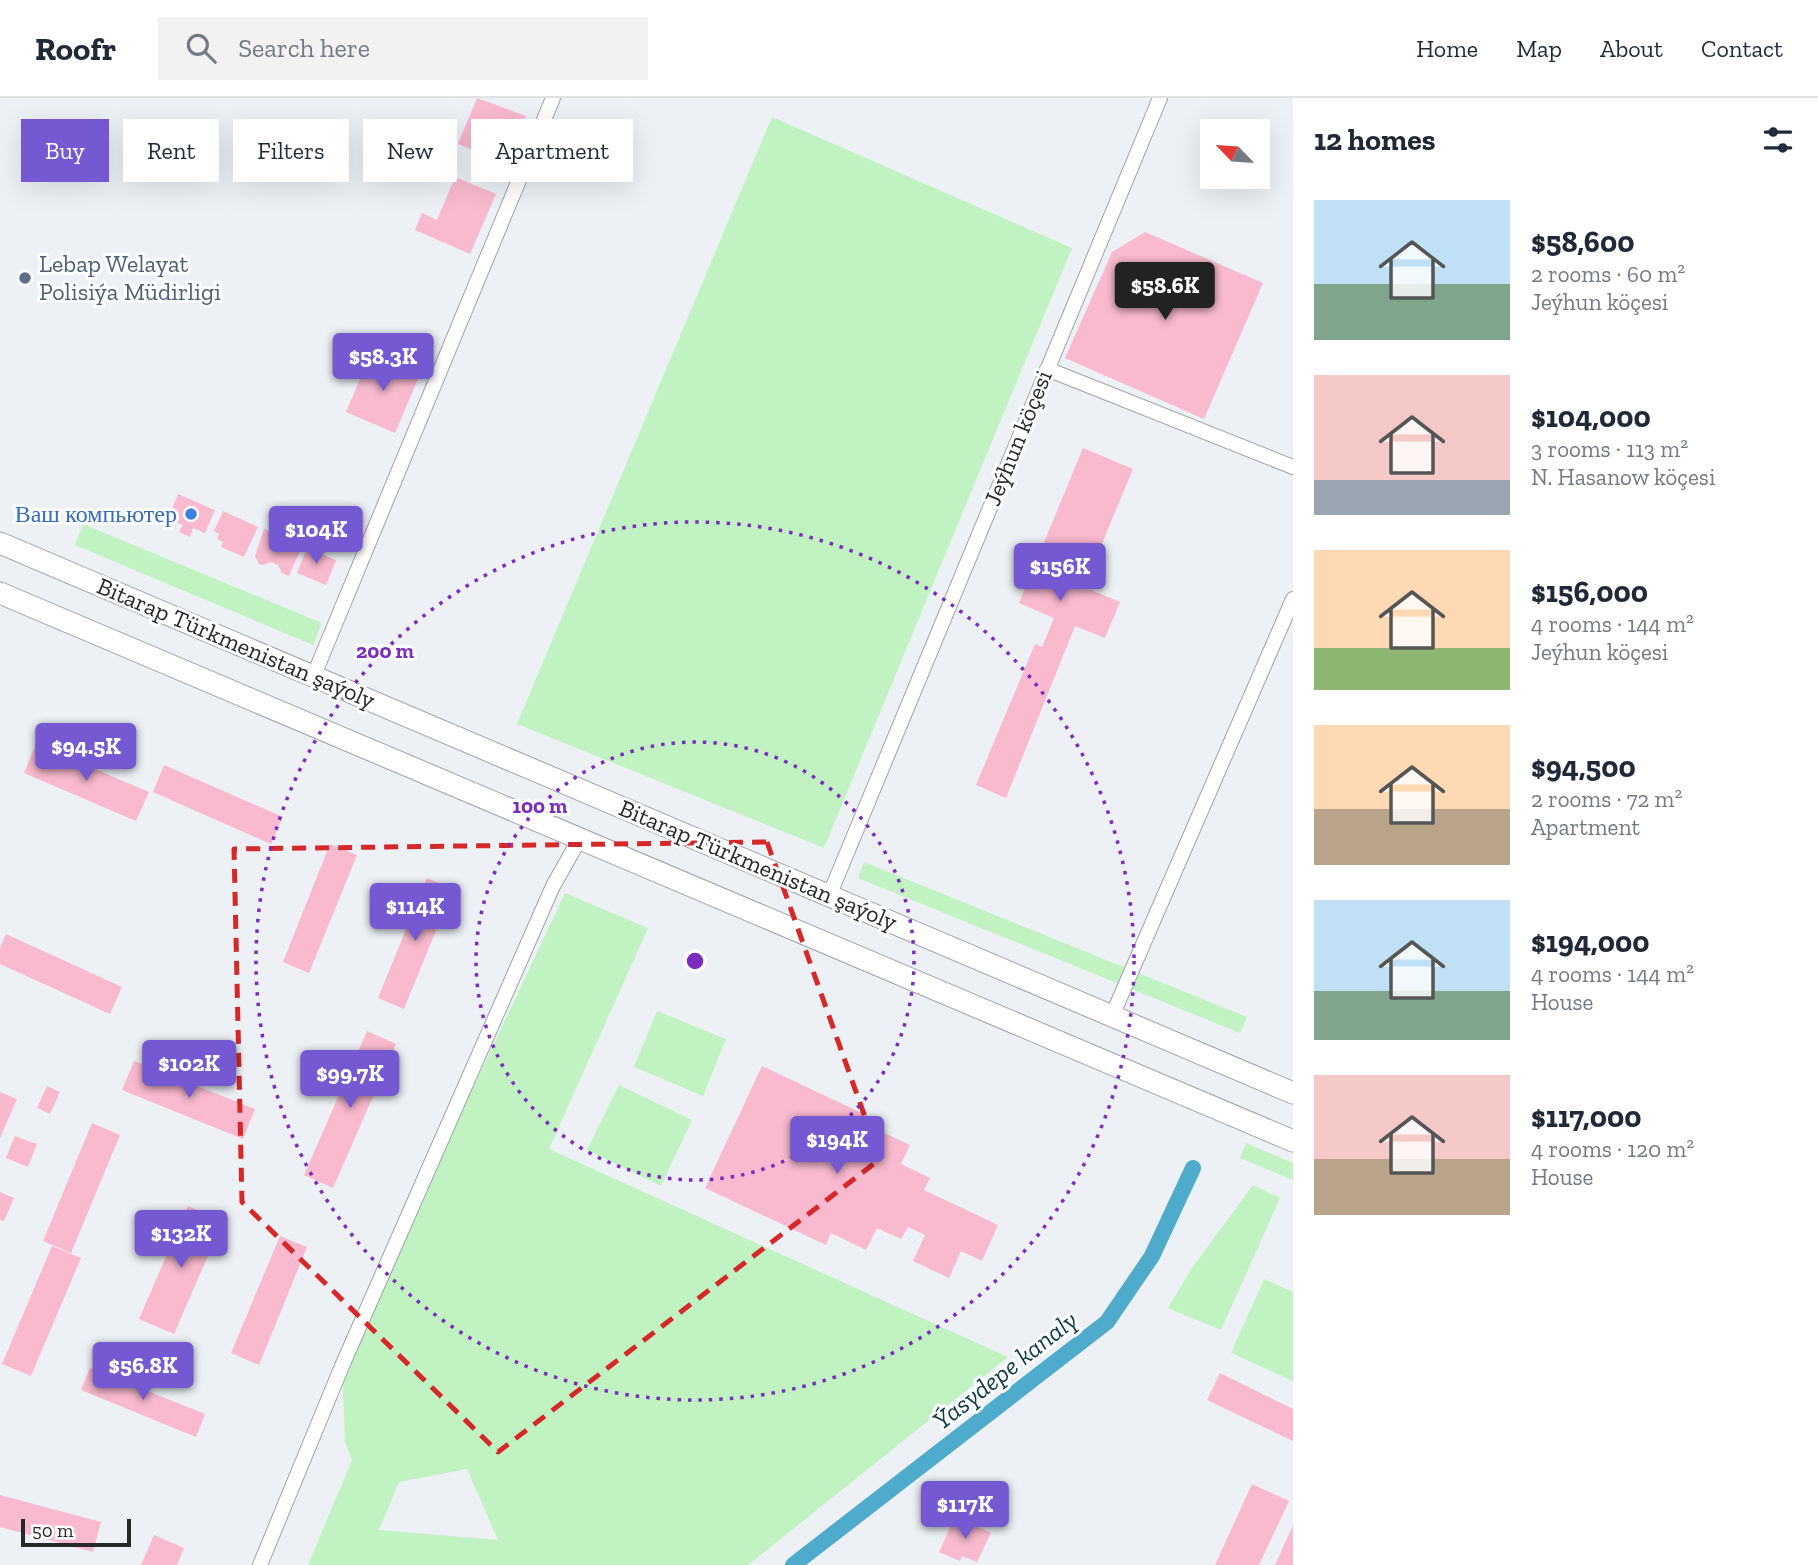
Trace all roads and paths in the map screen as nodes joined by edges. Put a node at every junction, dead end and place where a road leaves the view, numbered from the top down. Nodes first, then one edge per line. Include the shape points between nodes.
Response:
1 (553, 98) edge
2 (1160, 98) edge
3 (1047, 369) junction
4 (1293, 467) edge
5 (0, 543) edge
6 (0, 593) edge
7 (1293, 599) edge
8 (314, 675) junction
9 (579, 840) junction
10 (829, 896) junction
11 (1112, 1016) junction
12 (1284, 1089) edge
13 (1293, 1141) edge
14 (260, 1565) edge

1 - 8 street
2 - 3 street, Jeýhun köçesi
3 - 4 street
3 - 10 street, Jeýhun köçesi
5 - 8 main road, Bitarap Türkmenistan şaýoly
6 - 9 main road, Bitarap Türkmenistan şaýoly
7 - 11 street
8 - 10 main road, Bitarap Türkmenistan şaýoly
9 - 13 main road, Bitarap Türkmenistan şaýoly
9 - 14 street via 547,899
10 - 11 main road, Bitarap Türkmenistan şaýoly
11 - 12 main road, Bitarap Türkmenistan şaýoly

